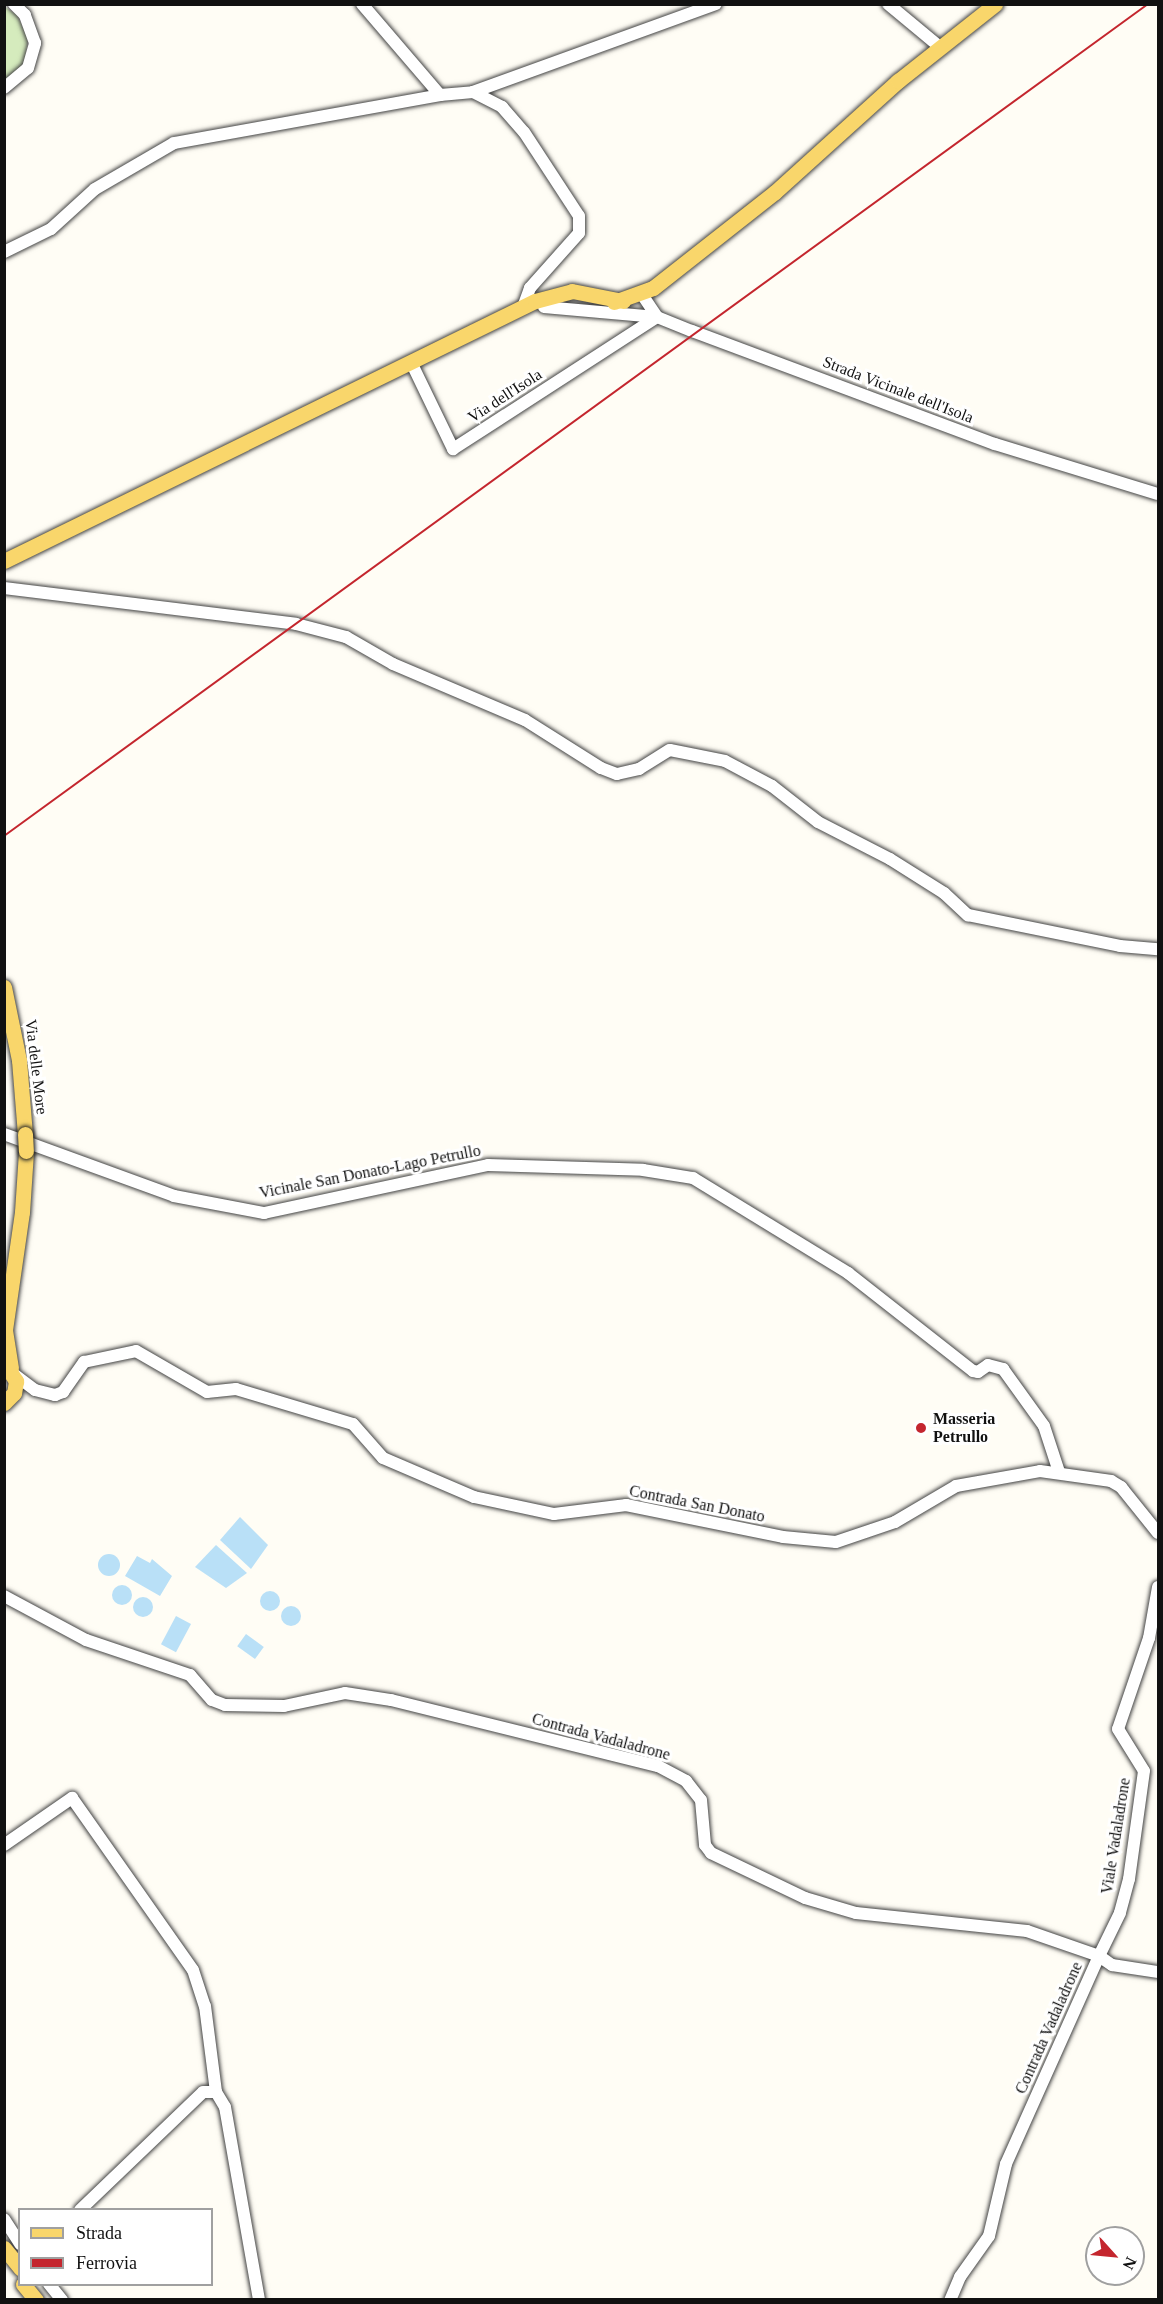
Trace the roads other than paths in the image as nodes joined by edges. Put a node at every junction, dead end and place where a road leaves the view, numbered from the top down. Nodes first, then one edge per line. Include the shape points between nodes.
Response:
1 (14, 4) edge
2 (362, 4) edge
3 (716, 4) edge
4 (888, 4) edge
5 (995, 4) edge
6 (941, 48) junction
7 (5, 88) edge
8 (473, 92) junction
9 (440, 95) junction
10 (4, 252) edge
11 (641, 293) junction
12 (534, 305) junction
13 (657, 318) junction
14 (411, 362) junction
15 (1158, 494) edge
16 (4, 561) edge
17 (4, 588) edge
18 (1158, 949) edge
19 (4, 987) edge
20 (4, 1134) edge
21 (5, 1331) edge
22 (10, 1369) edge
23 (35, 1390) junction
24 (7, 1402) edge
25 (1059, 1472) junction
26 (1158, 1533) edge
27 (1158, 1587) edge
28 (4, 1596) edge
29 (4, 1845) edge
30 (1099, 1956) junction
31 (1158, 1972) edge
32 (216, 2092) junction
33 (82, 2208) edge
34 (4, 2220) edge
35 (18, 2241) edge
36 (4, 2248) edge
37 (4, 2264) edge
38 (18, 2266) edge
39 (18, 2278) edge
40 (25, 2286) edge
41 (33, 2286) edge
42 (51, 2286) edge
43 (36, 2300) edge
44 (43, 2300) edge
45 (62, 2300) edge
46 (259, 2300) edge
47 (950, 2300) edge

1 - 7 street via 25,15 35,43 28,68
2 - 9 street
3 - 8 street
4 - 6 street
5 - 6 main road
6 - 11 main road via 898,81 775,192
8 - 9 street
8 - 12 street via 493,100 524,132 579,216 579,234 530,288
9 - 10 street via 174,143 95,189 51,229
11 - 12 main road via 623,301 564,298
11 - 13 street
12 - 13 street, Strada Vicinale dell'Isola
12 - 14 main road
13 - 14 street, Via dell'Isola via 453,449
13 - 15 street, Strada Vicinale dell'Isola via 994,444
14 - 16 main road
17 - 18 street via 296,624 346,637 393,664 525,720 617,774 639,769 670,750 725,761 772,786 818,822 899,864 944,893 968,915 1120,946
19 - 21 main road, Via delle More, bridge via 19,1060 26,1150 22,1212
20 - 25 street, Vicinale San Donato-Lago Petrullo via 174,1196 264,1213 488,1165 643,1170 693,1178 848,1273 973,1371 994,1365 1002,1369 1044,1426
21 - 22 main road, Via delle More
22 - 23 street
22 - 24 main road via 16,1387
23 - 24 street
23 - 25 street, Contrada San Donato via 55,1395 63,1392 84,1362 136,1351 207,1392 236,1389 353,1424 383,1458 474,1497 554,1514 626,1505 783,1537 836,1542 895,1522 956,1486 998,1476
25 - 26 street, Contrada San Donato via 1111,1481 1121,1487
27 - 30 street, Viale Vadaladrone via 1156,1617 1118,1729 1144,1771 1129,1879 1120,1913
28 - 30 street, Contrada Vadaladrone via 15,1598 50,1624 86,1640 190,1675 212,1700 225,1705 284,1706 345,1693 391,1700 658,1766 686,1781 700,1800 705,1845 711,1853 805,1898 856,1913 1027,1931
29 - 32 street via 72,1798 193,1970 205,2006
30 - 31 street via 1112,1965
30 - 47 street, Contrada Vadaladrone via 1005,2164 989,2236 960,2277
32 - 33 street via 203,2092
32 - 46 street via 225,2107
34 - 35 street
36 - 38 main road
37 - 39 main road
40 - 43 main road
41 - 44 main road
42 - 45 street

